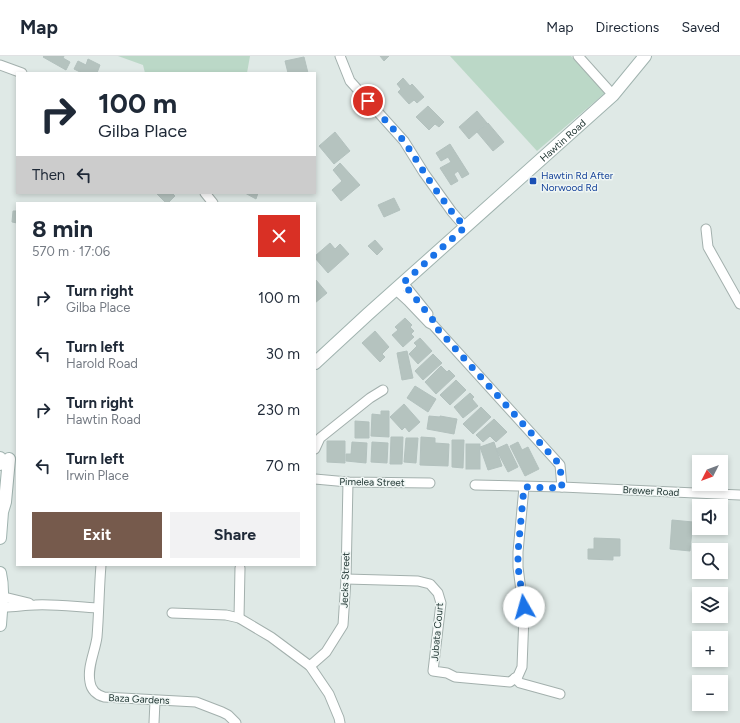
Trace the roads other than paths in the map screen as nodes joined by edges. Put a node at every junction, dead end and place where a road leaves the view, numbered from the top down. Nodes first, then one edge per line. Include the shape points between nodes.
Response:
1 (340, 56) edge
2 (578, 56) edge
3 (645, 56) edge
4 (0, 65) edge
5 (19, 72) edge
6 (613, 95) junction
7 (206, 194) edge
8 (213, 202) edge
9 (465, 227) junction
10 (706, 228) dead end
11 (400, 286) junction
12 (740, 304) edge
13 (316, 363) edge
14 (383, 390) dead end
15 (316, 447) edge
16 (7, 463) edge
17 (316, 479) edge
18 (348, 482) junction
19 (430, 483) dead end
20 (475, 485) dead end
21 (524, 487) junction
22 (562, 488) junction
23 (740, 495) edge
24 (1, 509) edge
25 (0, 538) edge
26 (101, 566) edge
27 (240, 568) dead end
28 (0, 573) edge
29 (346, 579) junction
30 (1, 602) edge
31 (98, 608) junction
32 (172, 613) dead end
33 (239, 618) junction
34 (0, 625) edge
35 (310, 666) junction
36 (514, 678) junction
37 (560, 694) dead end
38 (155, 700) junction
39 (154, 723) edge
40 (236, 723) edge
41 (340, 723) edge

1 - 9 street via 350,81 404,141 429,180
2 - 6 street
3 - 6 main road, Hawtin Road
4 - 5 street
6 - 9 main road, Hawtin Road
7 - 8 street
9 - 11 main road, Hawtin Road
10 - 12 street via 708,247
11 - 13 main road, Hawtin Road
11 - 22 street via 560,465
14 - 15 street via 320,438
16 - 24 main road via 5,502
17 - 18 street, Pimelea Street
18 - 19 street, Pimelea Street
18 - 29 street, Jecks Street
20 - 21 street, Brewer Road
21 - 22 street, Brewer Road
21 - 36 street via 518,552 524,615 522,667 518,676
22 - 23 street, Brewer Road
24 - 25 main road
26 - 31 street, Baza Gardens
27 - 33 street
28 - 30 main road
29 - 35 street, Jecks Street via 343,625 326,652
29 - 36 street, Jubata Court via 418,581 430,584 438,593 441,603 433,671 456,677 510,682
30 - 31 street
30 - 34 main road
31 - 38 street, Baza Gardens via 97,636 90,671 92,688 104,697
32 - 33 street via 226,615
33 - 35 street via 271,637
35 - 41 street via 329,694
36 - 37 street via 520,683
38 - 39 street
38 - 40 street, Baza Gardens via 202,704 228,715

